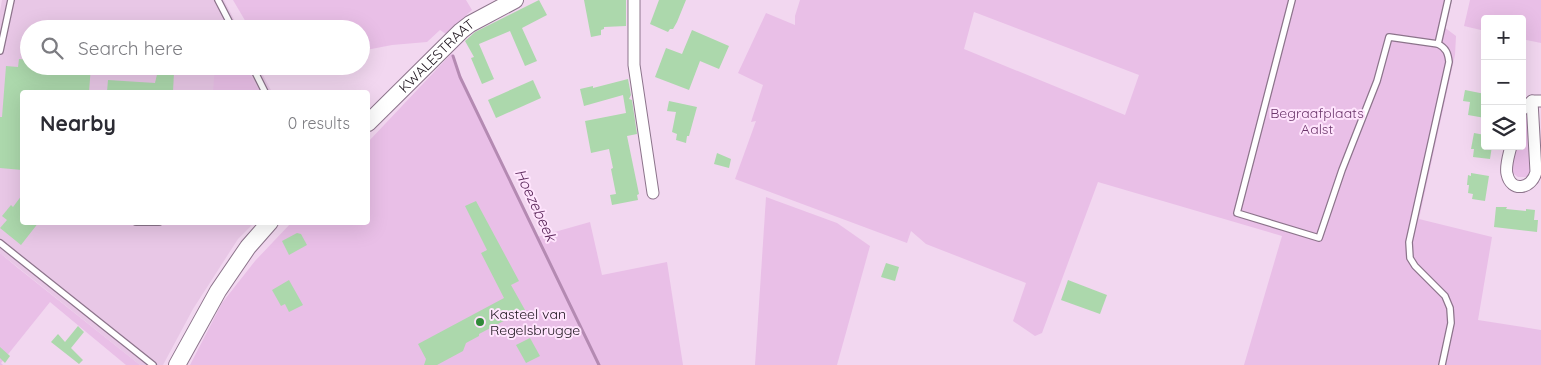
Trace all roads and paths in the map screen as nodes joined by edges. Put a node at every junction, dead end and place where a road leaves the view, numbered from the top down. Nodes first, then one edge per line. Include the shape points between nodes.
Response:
1 (11, 0) edge
2 (218, 0) edge
3 (515, 0) edge
4 (634, 0) edge
5 (1292, 0) edge
6 (1448, 0) edge
7 (228, 20) edge
8 (1438, 44) junction
9 (0, 51) edge
10 (256, 75) edge
11 (264, 90) edge
12 (1536, 101) edge
13 (370, 121) edge
14 (1510, 150) edge
15 (653, 193) dead end
16 (267, 225) edge
17 (0, 243) edge
18 (153, 365) edge
19 (177, 365) edge
20 (1442, 365) edge

1 - 9 lane
2 - 7 lane
3 - 13 street, KWALESTRAAT via 461,31
4 - 15 street via 634,65
5 - 8 lane via 1237,213 1319,238 1377,82 1389,36
6 - 8 lane
8 - 20 lane via 1448,53 1449,62 1410,242 1410,258 1445,296 1450,308 1451,323
10 - 11 lane
12 - 14 street via 1536,172 1533,181 1526,186 1515,185 1508,176
16 - 19 street via 218,290
17 - 18 lane

